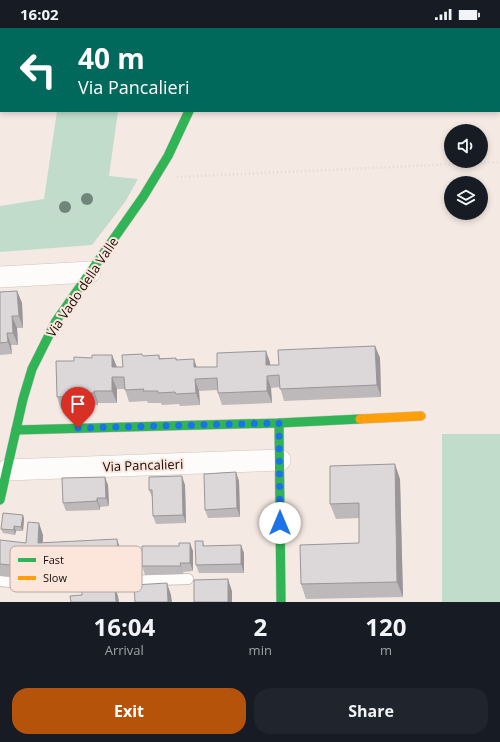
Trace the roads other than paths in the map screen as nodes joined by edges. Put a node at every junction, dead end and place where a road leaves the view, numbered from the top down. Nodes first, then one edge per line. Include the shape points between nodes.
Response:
1 (190, 112) edge
2 (90, 272) junction
3 (0, 277) edge
4 (421, 416) dead end
5 (279, 423) junction
6 (16, 430) junction
7 (280, 460) junction
8 (7, 470) junction
9 (0, 500) edge
10 (188, 579) dead end
11 (142, 580) edge
12 (0, 581) edge
13 (10, 582) edge
14 (281, 602) edge

1 - 2 street, Via Vado della Valle via 155,177
2 - 3 street
2 - 6 street, Via Vado della Valle via 56,321 32,369
4 - 5 street
5 - 6 street
5 - 7 street
6 - 8 street, Via Vado della Valle
7 - 8 street, Via Pancalieri
7 - 14 street
8 - 9 street, Via Vado della Valle
10 - 11 lane
12 - 13 lane

